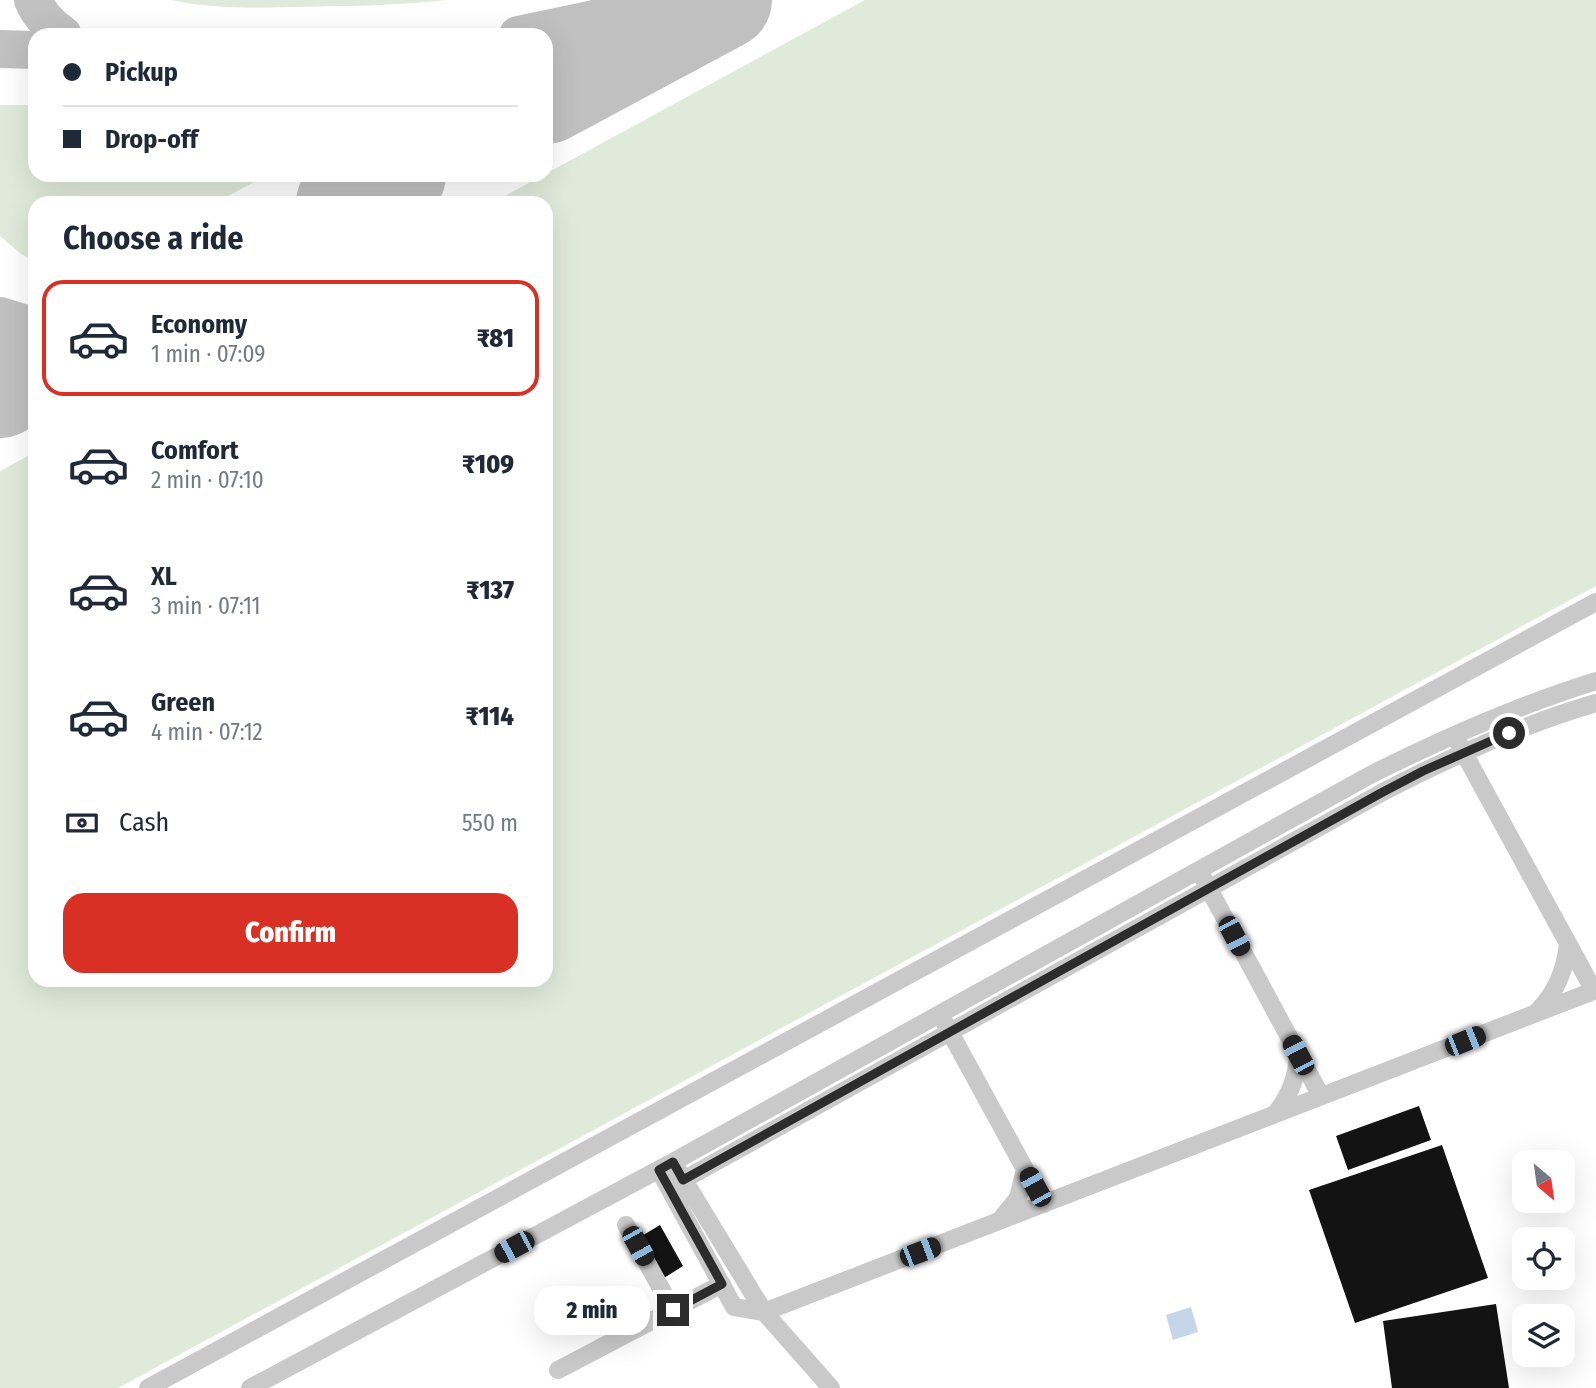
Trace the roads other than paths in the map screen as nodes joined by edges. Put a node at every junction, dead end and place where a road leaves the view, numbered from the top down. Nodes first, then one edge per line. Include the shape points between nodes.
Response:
1 (1596, 602) edge
2 (1596, 681) edge
3 (1596, 703) edge
4 (1454, 734) junction
5 (1464, 752) junction
6 (1199, 870) junction
7 (1208, 889) junction
8 (1568, 944) junction
9 (1595, 990) edge
10 (1537, 1013) junction
11 (940, 1014) junction
12 (950, 1032) junction
13 (1298, 1055) junction
14 (1321, 1096) junction
15 (1275, 1114) junction
16 (666, 1166) junction
17 (1026, 1170) junction
18 (683, 1180) junction
19 (1044, 1204) junction
20 (998, 1222) junction
21 (626, 1225) dead end
22 (722, 1284) junction
23 (673, 1310) junction
24 (764, 1312) junction
25 (558, 1370) dead end
26 (148, 1388) edge
27 (250, 1388) edge
28 (831, 1388) edge

1 - 26 street
2 - 4 street
3 - 5 street
4 - 5 street
4 - 6 street via 1371,774
5 - 7 street
5 - 8 street
6 - 7 street
6 - 11 street
7 - 12 street
7 - 13 street
8 - 9 street
8 - 10 street via 1559,983
9 - 10 street
10 - 14 street
11 - 12 street
11 - 16 street
12 - 17 street
12 - 18 street
13 - 14 street
13 - 15 street via 1293,1084
14 - 15 street
15 - 19 street
16 - 18 street
16 - 22 street
16 - 27 street
17 - 19 street
17 - 20 street via 1018,1198
18 - 24 street
19 - 20 street
20 - 24 street
21 - 23 street
22 - 23 street
22 - 24 street via 734,1307
23 - 25 street
24 - 28 street

